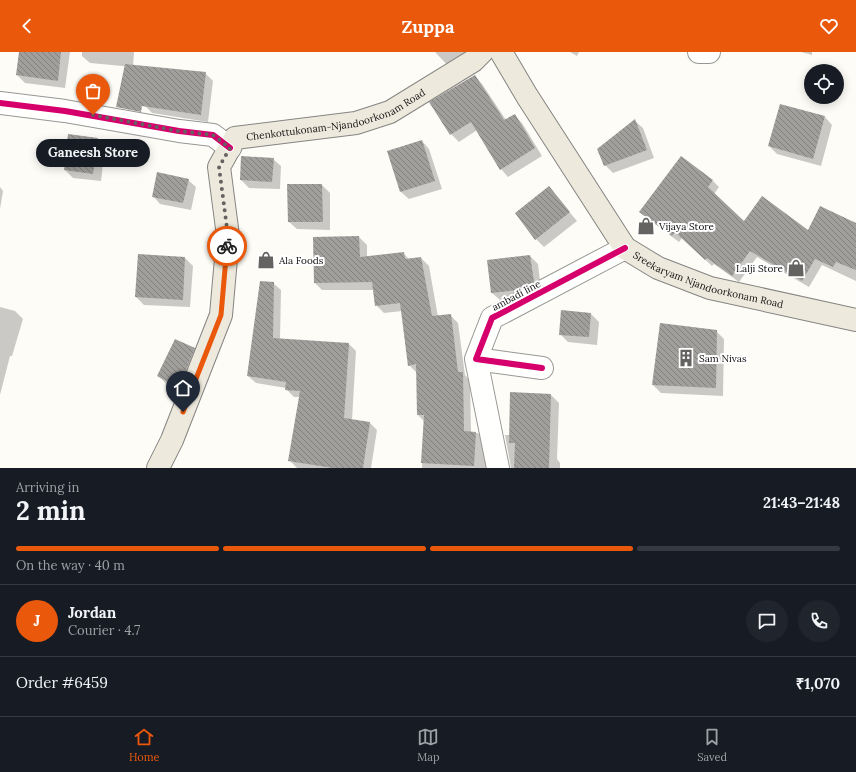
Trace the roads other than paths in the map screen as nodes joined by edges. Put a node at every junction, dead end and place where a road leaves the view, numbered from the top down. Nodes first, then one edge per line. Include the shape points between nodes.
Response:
1 (482, 52) edge
2 (501, 52) edge
3 (699, 52) edge
4 (709, 52) edge
5 (0, 103) edge
6 (230, 148) junction
7 (625, 248) junction
8 (856, 320) edge
9 (476, 359) junction
10 (542, 368) dead end
11 (158, 468) edge
12 (498, 468) edge

1 - 6 main road, Chenkottukonam-Njandoorkonam Road via 473,61 390,112 356,124 235,138
2 - 7 main road, Sreekaryam Njandoorkonam Road
3 - 4 street
5 - 6 street via 213,135
6 - 11 main road, Chenkottukonam-Njandoorkonam Road via 219,167 228,236 221,315 172,440
7 - 8 main road, Sreekaryam Njandoorkonam Road via 658,268 710,288
7 - 9 street, ambadi line via 492,318
9 - 10 street
9 - 12 street

